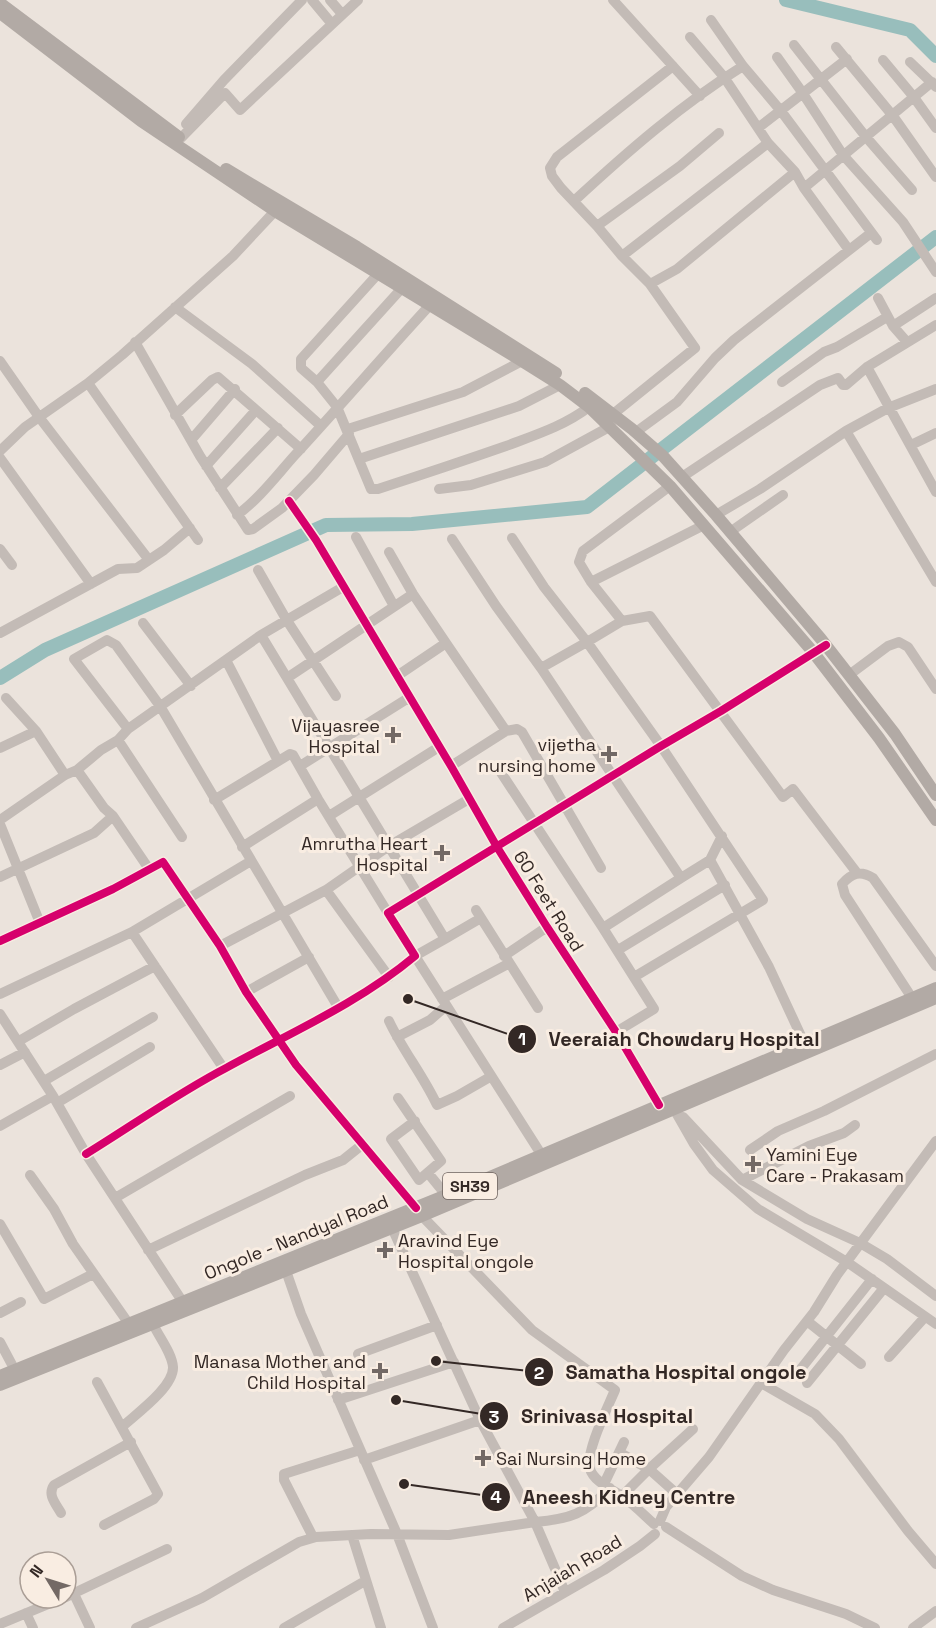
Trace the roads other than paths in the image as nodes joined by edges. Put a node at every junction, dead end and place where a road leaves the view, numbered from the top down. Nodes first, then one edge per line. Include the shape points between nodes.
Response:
1 (302, 0) edge
2 (312, 0) edge
3 (330, 0) edge
4 (353, 2) edge
5 (620, 2) edge
6 (0, 3) edge
7 (0, 13) edge
8 (342, 14) junction
9 (711, 21) dead end
10 (332, 24) junction
11 (690, 37) dead end
12 (794, 45) dead end
13 (836, 47) dead end
14 (777, 57) dead end
15 (847, 59) junction
16 (884, 60) dead end
17 (910, 62) dead end
18 (673, 66) junction
19 (743, 66) junction
20 (724, 77) junction
21 (822, 79) junction
22 (934, 85) edge
23 (221, 90) junction
24 (802, 92) junction
25 (700, 96) junction
26 (914, 96) junction
27 (781, 111) junction
28 (893, 116) junction
29 (758, 128) junction
30 (936, 129) edge
31 (719, 133) dead end
32 (178, 137) junction
33 (866, 137) junction
34 (768, 143) junction
35 (843, 155) junction
36 (825, 171) junction
37 (795, 172) junction
38 (936, 177) edge
39 (804, 188) junction
40 (912, 190) dead end
41 (574, 201) junction
42 (275, 211) junction
43 (597, 226) junction
44 (849, 250) junction
45 (622, 256) junction
46 (936, 270) edge
47 (377, 275) junction
48 (650, 284) junction
49 (402, 288) junction
50 (878, 298) dead end
51 (936, 298) edge
52 (430, 305) junction
53 (175, 307) junction
54 (890, 322) junction
55 (936, 325) edge
56 (135, 342) junction
57 (907, 342) junction
58 (0, 361) edge
59 (522, 361) junction
60 (867, 367) junction
61 (317, 382) junction
62 (782, 382) dead end
63 (88, 383) junction
64 (560, 385) junction
65 (235, 389) junction
66 (936, 389) edge
67 (337, 407) junction
68 (589, 407) junction
69 (888, 408) junction
70 (256, 410) junction
71 (175, 415) junction
72 (39, 417) junction
73 (610, 420) junction
74 (321, 426) junction
75 (278, 428) junction
76 (846, 431) junction
77 (349, 432) junction
78 (630, 433) junction
79 (936, 433) edge
80 (192, 439) junction
81 (911, 446) junction
82 (301, 449) junction
83 (0, 452) edge
84 (0, 458) edge
85 (359, 459) junction
86 (206, 466) junction
87 (682, 477) junction
88 (670, 486) junction
89 (220, 488) junction
90 (438, 489) dead end
91 (936, 492) edge
92 (783, 495) dead end
93 (289, 501) junction
94 (237, 515) junction
95 (716, 515) junction
96 (704, 525) junction
97 (190, 528) junction
98 (730, 531) junction
99 (356, 537) dead end
100 (512, 538) dead end
101 (452, 539) dead end
102 (198, 540) dead end
103 (0, 549) edge
104 (389, 552) dead end
105 (149, 560) junction
106 (12, 565) dead end
107 (258, 570) dead end
108 (591, 582) junction
109 (936, 582) edge
110 (91, 584) junction
111 (343, 587) junction
112 (413, 594) junction
113 (394, 606) junction
114 (286, 619) junction
115 (622, 621) junction
116 (143, 623) dead end
117 (366, 625) junction
118 (0, 633) edge
119 (261, 635) junction
120 (587, 642) junction
121 (446, 643) junction
122 (826, 645) junction
123 (813, 652) junction
124 (226, 660) junction
125 (314, 660) junction
126 (541, 668) junction
127 (849, 675) junction
128 (397, 676) junction
129 (287, 678) junction
130 (191, 686) junction
131 (936, 689) edge
132 (336, 696) dead end
133 (410, 697) junction
134 (6, 698) dead end
135 (160, 706) junction
136 (721, 711) junction
137 (128, 729) junction
138 (36, 731) junction
139 (506, 731) junction
140 (118, 740) junction
141 (661, 746) junction
142 (331, 747) junction
143 (439, 747) junction
144 (0, 748) edge
145 (278, 761) junction
146 (300, 765) junction
147 (451, 766) junction
148 (498, 768) dead end
149 (77, 770) junction
150 (65, 775) junction
151 (612, 775) junction
152 (936, 795) edge
153 (360, 796) junction
154 (318, 799) junction
155 (469, 799) junction
156 (214, 800) junction
157 (565, 804) junction
158 (113, 816) junction
159 (328, 816) junction
160 (936, 820) edge
161 (0, 822) edge
162 (535, 823) junction
163 (722, 836) junction
164 (182, 837) dead end
165 (389, 846) junction
166 (242, 847) junction
167 (497, 847) junction
168 (710, 860) junction
169 (251, 861) junction
170 (359, 867) junction
171 (601, 868) dead end
172 (20, 869) junction
173 (149, 869) junction
174 (857, 873) junction
175 (0, 877) edge
176 (681, 878) junction
177 (725, 885) junction
178 (326, 890) junction
179 (417, 895) junction
180 (189, 899) junction
181 (283, 912) junction
182 (387, 913) junction
183 (742, 914) junction
184 (40, 923) junction
185 (547, 927) junction
186 (603, 928) junction
187 (132, 932) junction
188 (445, 939) junction
189 (0, 941) edge
190 (220, 946) junction
191 (618, 950) junction
192 (415, 956) junction
193 (309, 957) junction
194 (506, 960) junction
195 (155, 966) junction
196 (936, 966) edge
197 (390, 977) junction
198 (634, 977) junction
199 (936, 988) edge
200 (246, 992) junction
201 (0, 994) edge
202 (912, 998) junction
203 (936, 998) edge
204 (444, 1003) junction
205 (338, 1007) junction
206 (538, 1008) dead end
207 (0, 1014) edge
208 (153, 1017) dead end
209 (389, 1021) dead end
210 (616, 1032) junction
211 (397, 1037) junction
212 (19, 1041) junction
213 (278, 1041) junction
214 (150, 1047) dead end
215 (807, 1047) junction
216 (25, 1052) junction
217 (936, 1054) edge
218 (0, 1065) edge
219 (224, 1069) junction
220 (490, 1077) junction
221 (44, 1081) junction
222 (290, 1096) dead end
223 (398, 1098) dead end
224 (55, 1099) junction
225 (667, 1107) junction
226 (415, 1121) junction
227 (855, 1125) dead end
228 (0, 1126) edge
229 (936, 1141) edge
230 (363, 1144) junction
231 (750, 1150) dead end
232 (86, 1154) junction
233 (541, 1154) junction
234 (428, 1173) junction
235 (30, 1175) dead end
236 (742, 1180) junction
237 (473, 1190) junction
238 (446, 1195) junction
239 (115, 1198) junction
240 (419, 1212) junction
241 (0, 1224) edge
242 (392, 1228) junction
243 (860, 1243) junction
244 (148, 1250) junction
245 (847, 1262) junction
246 (284, 1267) junction
247 (93, 1274) junction
248 (872, 1279) junction
249 (884, 1288) junction
250 (936, 1296) edge
251 (21, 1302) dead end
252 (186, 1306) junction
253 (0, 1313) edge
254 (925, 1317) junction
255 (807, 1321) junction
256 (129, 1324) junction
257 (153, 1324) junction
258 (936, 1324) edge
259 (437, 1325) junction
260 (826, 1336) junction
261 (0, 1342) edge
262 (837, 1345) junction
263 (358, 1354) dead end
264 (889, 1357) dead end
265 (454, 1362) junction
266 (861, 1364) dead end
267 (17, 1374) junction
268 (796, 1375) dead end
269 (0, 1376) edge
270 (98, 1382) dead end
271 (762, 1383) junction
272 (807, 1383) dead end
273 (0, 1385) edge
274 (338, 1400) junction
275 (480, 1420) junction
276 (122, 1427) junction
277 (693, 1429) dead end
278 (131, 1442) junction
279 (362, 1455) junction
280 (649, 1469) junction
281 (607, 1486) junction
282 (677, 1494) junction
283 (622, 1496) junction
284 (62, 1514) dead end
285 (534, 1522) junction
286 (104, 1525) dead end
287 (660, 1528) junction
288 (397, 1534) junction
289 (352, 1535) junction
290 (313, 1538) junction
291 (167, 1548) dead end
292 (936, 1564) edge
293 (365, 1581) junction
294 (78, 1591) edge
295 (565, 1592) junction
296 (33, 1610) edge
297 (78, 1610) edge
298 (936, 1611) edge
299 (26, 1613) junction
300 (0, 1624) edge
301 (33, 1628) edge
302 (90, 1628) edge
303 (136, 1628) edge
304 (284, 1628) edge
305 (381, 1628) edge
306 (433, 1628) edge
307 (503, 1628) edge
308 (862, 1628) edge
309 (875, 1628) edge
310 (913, 1628) edge

1 - 23 street
2 - 10 street
3 - 8 street
4 - 8 street
5 - 18 street
6 - 32 main road
7 - 42 main road via 141,121
8 - 10 street
9 - 19 street
10 - 23 street via 240,110
11 - 20 street
12 - 21 street
13 - 15 street
14 - 24 street
15 - 21 street
15 - 28 street
16 - 26 street
17 - 22 street
18 - 25 street
18 - 41 street via 550,165 552,176
19 - 20 street
19 - 27 street
20 - 25 street
20 - 29 street
21 - 24 street
21 - 33 street
22 - 26 street
23 - 32 street
24 - 27 street
24 - 35 street
25 - 41 street via 643,139
26 - 28 street
26 - 30 street
27 - 29 street
27 - 36 street
28 - 33 street
28 - 38 street
29 - 34 street
31 - 43 street
32 - 73 main road via 522,351
33 - 35 street
33 - 40 street
34 - 37 street
34 - 45 street
35 - 36 street
35 - 46 street via 903,222
36 - 39 street
36 - 44 street via 874,237
37 - 39 street
37 - 48 street via 677,269
39 - 44 street
41 - 43 street
42 - 47 main road
42 - 53 street via 233,256
43 - 45 street
44 - 78 street via 734,340 677,402
45 - 48 street
47 - 49 main road
47 - 61 street via 302,359 301,368
48 - 73 street via 695,348
49 - 52 main road
49 - 61 street
50 - 54 street
51 - 54 street
52 - 59 main road
52 - 67 street
53 - 56 street
53 - 74 street via 252,364
54 - 57 street
54 - 62 street via 824,352
55 - 57 street
56 - 63 street
56 - 71 street
57 - 60 street
58 - 72 street
59 - 64 main road
59 - 77 street via 463,392
60 - 69 street
60 - 87 street via 846,385 838,378 820,385
61 - 67 street
63 - 72 street
63 - 97 street
64 - 68 main road
64 - 85 street via 519,406
65 - 70 street
65 - 71 street via 214,378
65 - 80 street
66 - 69 street
67 - 74 street
67 - 77 street
68 - 73 main road
68 - 85 street via 554,428 374,490
69 - 76 street
69 - 81 street
70 - 75 street
70 - 86 street
71 - 80 street
72 - 83 street
72 - 105 street
73 - 78 main road
73 - 90 street via 545,462 471,484
74 - 82 street
75 - 82 street
75 - 89 street
76 - 95 street
76 - 109 street
77 - 85 street
77 - 93 street
78 - 87 main road via 663,456
78 - 88 main road
79 - 81 street
80 - 86 street
81 - 91 street
82 - 94 street
84 - 110 street
86 - 89 street
87 - 95 main road
88 - 96 main road
88 - 108 street via 583,551 579,562
89 - 94 street
92 - 98 street
93 - 94 street via 250,530
93 - 111 street, 60 Feet Road
95 - 98 main road
96 - 108 street
96 - 123 main road
97 - 102 street
97 - 105 street
98 - 122 main road
99 - 113 street
100 - 120 street
101 - 126 street
103 - 106 street
104 - 112 street
105 - 110 street via 136,568 118,569
107 - 114 street
108 - 115 street
110 - 118 street
111 - 114 street
111 - 117 street, 60 Feet Road
112 - 113 street
112 - 121 street
113 - 117 street
114 - 119 street
114 - 125 street
115 - 120 street
115 - 136 street via 650,616
116 - 130 street
117 - 125 street
117 - 128 street, 60 Feet Road
119 - 124 street
119 - 129 street
120 - 126 street
120 - 141 street
121 - 128 street
121 - 139 street
122 - 123 street
122 - 127 main road
123 - 136 street
123 - 160 main road
124 - 130 street
124 - 145 street
125 - 129 street
125 - 132 street
126 - 151 street
127 - 131 street via 899,642 908,647
127 - 152 main road
128 - 133 street, 60 Feet Road
129 - 142 street
130 - 135 street
133 - 142 street
133 - 143 street, 60 Feet Road
134 - 138 street
135 - 137 street
135 - 137 street via 116,645 107,640 74,659
135 - 156 street
136 - 141 street
136 - 174 street via 783,798 794,789
137 - 140 street
138 - 144 street
138 - 150 street
139 - 147 street
139 - 157 street via 522,732
140 - 149 street
140 - 164 street
141 - 151 street
141 - 163 street
142 - 146 street
142 - 153 street
143 - 147 street, 60 Feet Road
143 - 153 street
145 - 146 street via 293,754
145 - 156 street
146 - 154 street
147 - 155 street, 60 Feet Road
148 - 162 street
149 - 150 street
149 - 158 street
150 - 161 street
151 - 157 street
151 - 176 street
153 - 159 street
153 - 165 street
154 - 159 street
154 - 166 street
155 - 165 street
155 - 167 street, 60 Feet Road
156 - 166 street
157 - 162 street
157 - 171 street
158 - 172 street via 94,832
158 - 173 street
159 - 170 street
161 - 172 street
162 - 167 street
162 - 186 street
163 - 168 street
163 - 183 street via 763,900
165 - 170 street
165 - 179 street
166 - 169 street
167 - 179 street
167 - 185 street, 60 Feet Road
168 - 176 street
168 - 177 street
169 - 180 street
169 - 181 street
170 - 178 street
170 - 182 street
172 - 175 street
172 - 184 street
173 - 180 street via 163,862
173 - 184 street
174 - 196 street via 866,874 879,884
174 - 202 street via 842,884 842,889
176 - 186 street
177 - 183 street
177 - 191 street
178 - 181 street
178 - 197 street
179 - 182 street
179 - 188 street
180 - 187 street
180 - 190 street
181 - 190 street
181 - 193 street
182 - 192 street
183 - 198 street
183 - 215 street
184 - 189 street
185 - 194 street
185 - 210 street, 60 Feet Road
186 - 191 street
187 - 195 street
187 - 201 street
188 - 192 street
188 - 194 street via 478,914
190 - 200 street
191 - 198 street
192 - 197 street
192 - 204 street
193 - 200 street
193 - 205 street
194 - 204 street
194 - 206 street
195 - 212 street
195 - 219 street
197 - 205 street
198 - 210 street via 654,1009
199 - 202 main road, Ongole - Nandyal Road / SH39
200 - 213 street
202 - 215 main road, Ongole - Nandyal Road / SH39
203 - 215 main road, Ongole - Nandyal Road / SH39
204 - 211 street via 430,1020
204 - 220 street
205 - 213 street
207 - 212 street
208 - 221 street
209 - 211 street
210 - 225 street, 60 Feet Road
211 - 220 street via 436,1105
212 - 216 street
213 - 219 street
213 - 230 street
214 - 224 street
215 - 225 main road, Ongole - Nandyal Road / SH39
216 - 218 street
216 - 221 street
217 - 231 street via 778,1131
219 - 232 street
220 - 233 street
221 - 224 street
222 - 239 street
223 - 226 street
224 - 228 street
224 - 232 street
225 - 233 main road, Ongole - Nandyal Road / SH39
225 - 236 street
225 - 237 main road, Ongole - Nandyal Road / SH39
225 - 245 street via 713,1170 732,1187 758,1209
226 - 234 street via 441,1161
226 - 234 street via 392,1139 419,1180
227 - 236 street
229 - 243 street
230 - 240 street
230 - 244 street via 343,1160
232 - 239 street
233 - 237 main road, Ongole - Nandyal Road / SH39
234 - 238 street
235 - 247 street
236 - 243 street via 807,1219
237 - 238 main road, Ongole - Nandyal Road / SH39
237 - 240 main road, Ongole - Nandyal Road / SH39
238 - 240 main road, Ongole - Nandyal Road / SH39
239 - 244 street
240 - 242 main road, Ongole - Nandyal Road / SH39
240 - 246 main road, Ongole - Nandyal Road / SH39
240 - 281 street via 532,1330 615,1390 590,1460 590,1469
241 - 247 street via 44,1299
242 - 246 main road, Ongole - Nandyal Road / SH39
242 - 259 street
243 - 245 street
243 - 250 street
244 - 252 street
245 - 248 street
245 - 255 street
246 - 252 main road, Ongole - Nandyal Road / SH39
246 - 274 street
247 - 256 street
248 - 249 street
248 - 260 street
249 - 254 street
249 - 262 street
251 - 253 street
252 - 256 main road, Ongole - Nandyal Road / SH39
252 - 257 main road, Ongole - Nandyal Road / SH39
254 - 258 street
254 - 264 street
255 - 260 street
255 - 271 street
256 - 267 main road, Ongole - Nandyal Road / SH39
257 - 267 main road, Ongole - Nandyal Road / SH39
257 - 276 street via 170,1359 172,1374 159,1393
259 - 263 street
259 - 265 street
260 - 262 street
260 - 268 street
261 - 267 street
262 - 266 street
262 - 272 street
265 - 274 street
265 - 275 street
267 - 269 main road, Ongole - Nandyal Road / SH39
267 - 273 main road, Ongole - Nandyal Road / SH39
270 - 276 street
271 - 282 street
271 - 292 street via 815,1414
274 - 279 street
275 - 279 street
275 - 285 street
276 - 278 street
277 - 280 street
278 - 284 street via 51,1488 51,1496
278 - 286 street via 158,1494
279 - 288 street
279 - 290 street via 284,1474
280 - 281 street via 622,1448
280 - 282 street
280 - 283 street
281 - 283 street
281 - 285 street via 594,1505 579,1513
282 - 287 street via 666,1507
283 - 287 street
285 - 288 street via 449,1535
285 - 295 street
287 - 295 street, Anjaiah Road via 622,1558
287 - 308 street via 734,1580 842,1617
287 - 309 street via 742,1576
288 - 289 street
288 - 306 street
289 - 290 street
289 - 293 street
290 - 303 street via 299,1542 202,1598
291 - 294 street
293 - 304 street
293 - 305 street
295 - 307 street, Anjaiah Road
296 - 299 street
297 - 302 street
298 - 310 street
299 - 300 street
299 - 301 street

